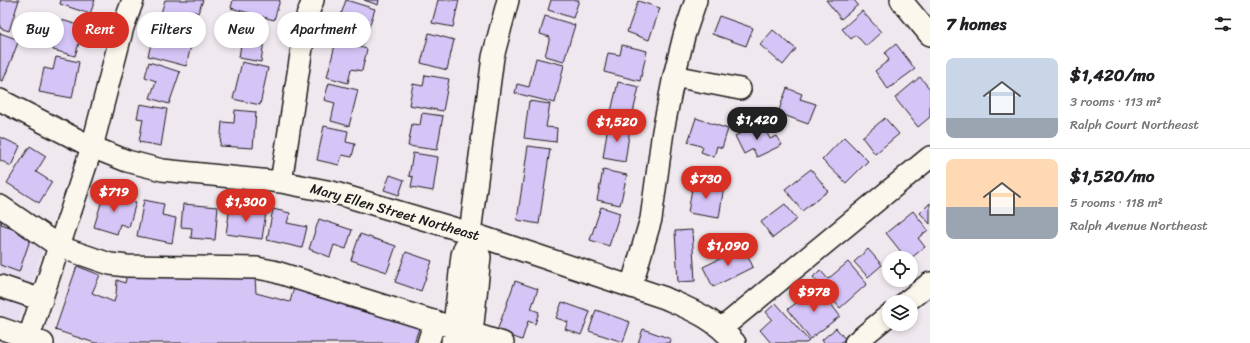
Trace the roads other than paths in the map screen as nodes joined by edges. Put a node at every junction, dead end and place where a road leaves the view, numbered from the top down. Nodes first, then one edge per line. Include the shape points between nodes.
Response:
1 (133, 0) edge
2 (313, 0) edge
3 (508, 0) edge
4 (696, 0) edge
5 (901, 0) edge
6 (930, 35) edge
7 (674, 76) junction
8 (740, 89) dead end
9 (0, 100) edge
10 (92, 147) junction
11 (930, 157) edge
12 (281, 182) junction
13 (0, 206) edge
14 (470, 233) junction
15 (60, 247) junction
16 (930, 282) edge
17 (0, 286) edge
18 (631, 287) junction
19 (914, 295) edge
20 (42, 300) junction
21 (435, 321) junction
22 (882, 321) edge
23 (0, 328) edge
24 (728, 335) edge
25 (463, 336) edge
26 (33, 341) edge
27 (428, 343) edge
28 (503, 343) edge
29 (855, 343) edge

1 - 10 street via 123,27
2 - 12 street via 307,16
3 - 14 street via 493,57
4 - 7 street
5 - 6 street
7 - 8 street
7 - 18 street via 663,131 651,219
9 - 10 street, Mary Ellen Street Northeast
10 - 12 street, Mary Ellen Street Northeast via 127,161 162,170
10 - 15 street
11 - 24 street
12 - 14 street, Mary Ellen Street Northeast via 332,192
13 - 15 street
14 - 18 street, Mary Ellen Street Northeast
14 - 25 street via 480,257
15 - 20 street
15 - 21 street via 110,264 127,266 256,268 273,271
16 - 19 street
17 - 20 street
18 - 24 street, Mary Ellen Street Northeast via 695,311
20 - 26 street
21 - 25 street
21 - 27 street
22 - 29 street
23 - 26 street
25 - 28 street

